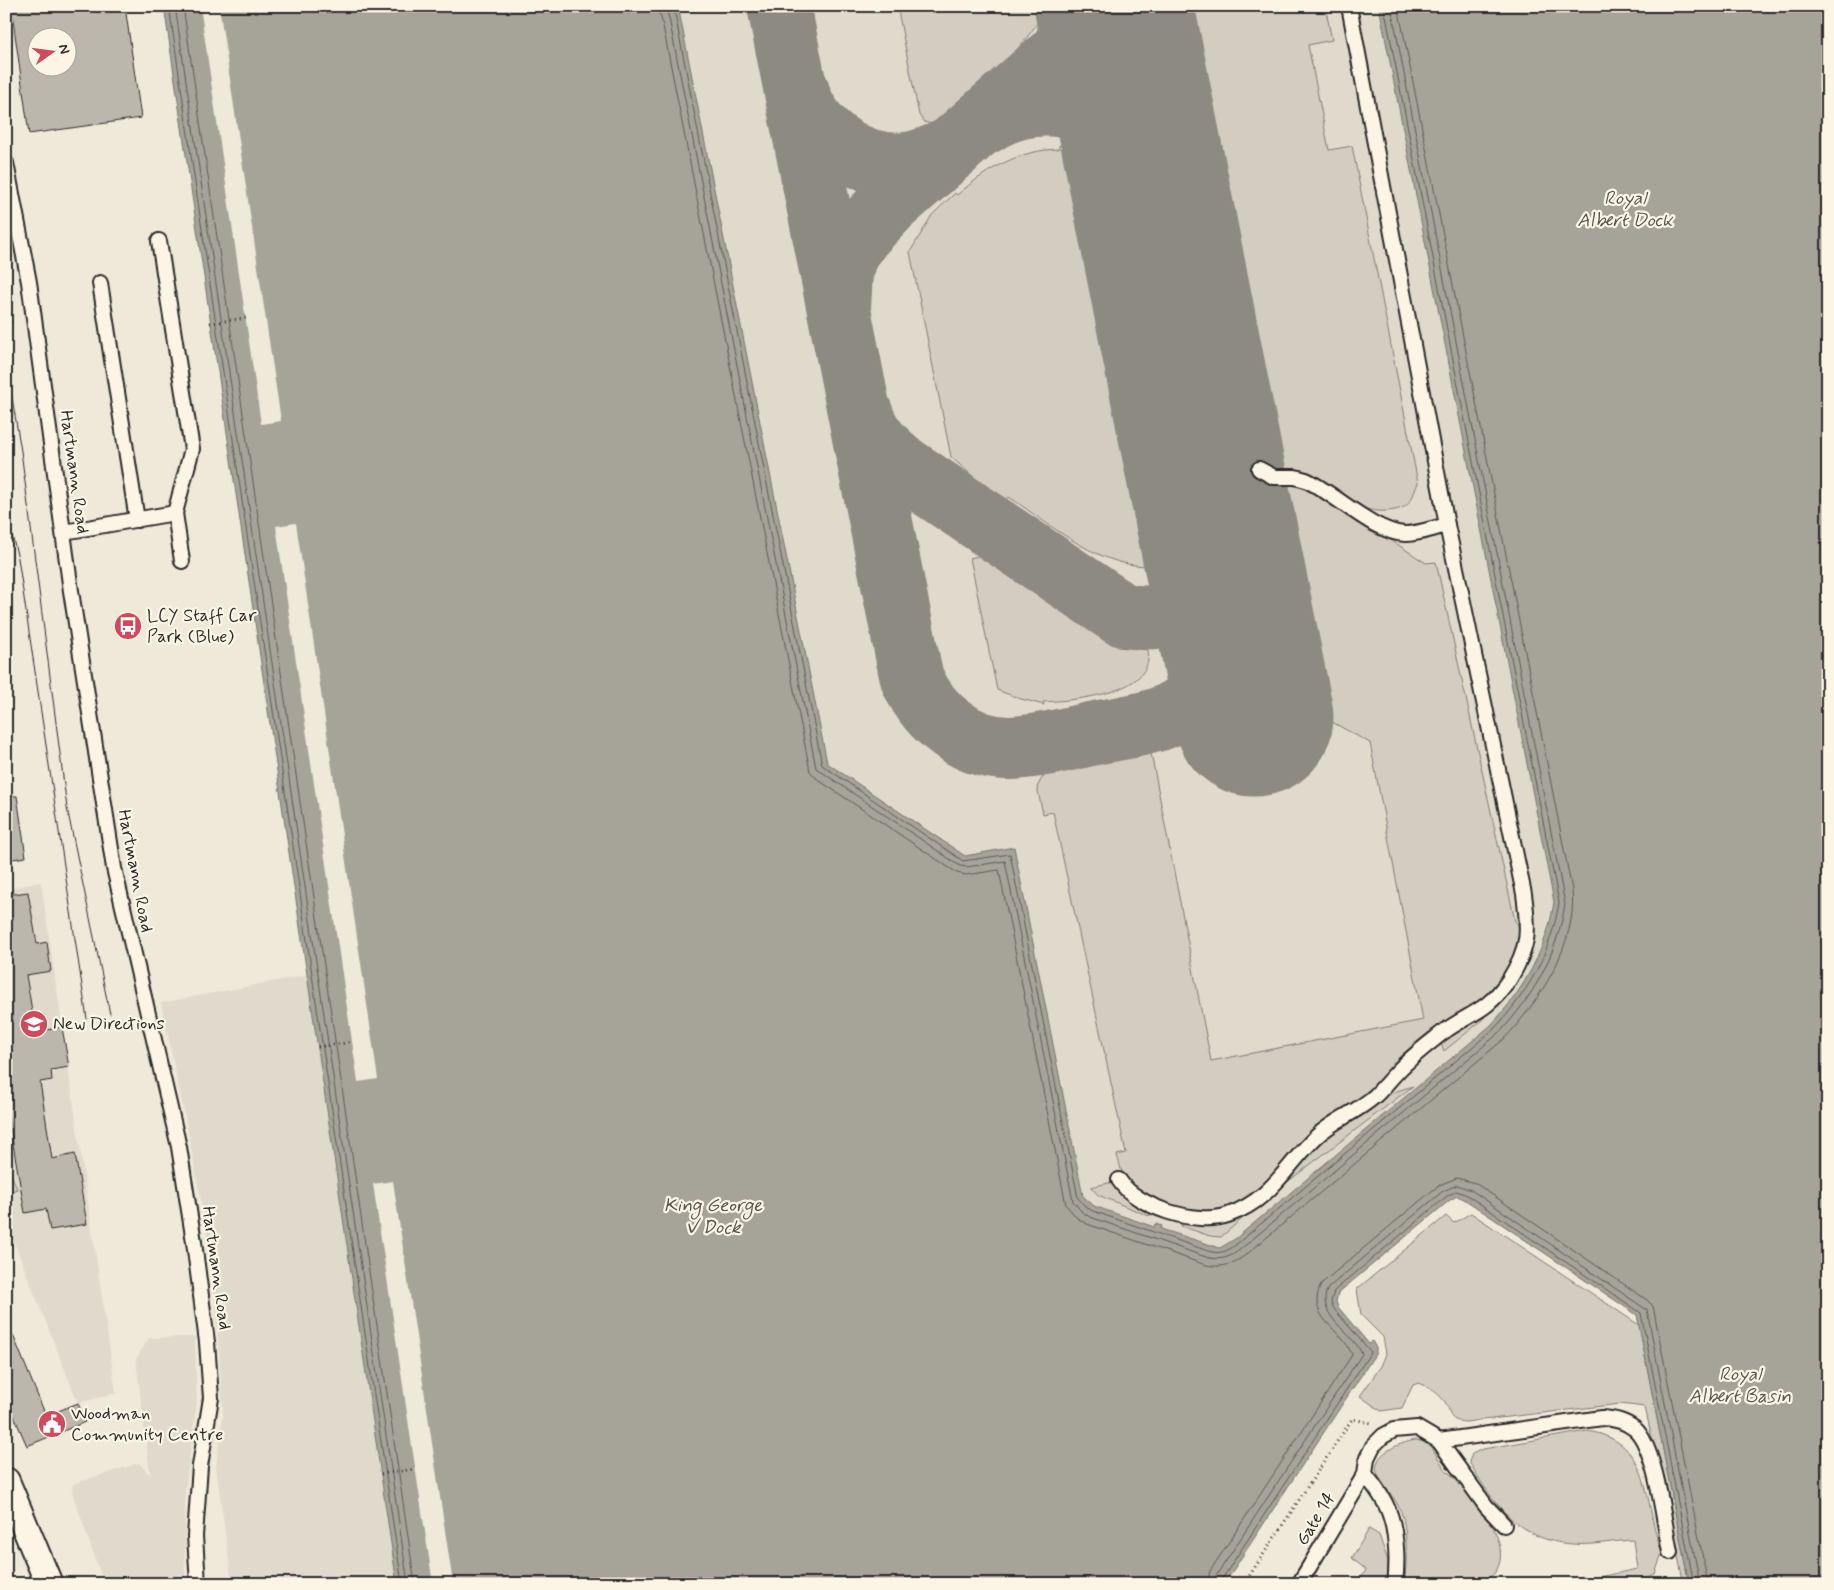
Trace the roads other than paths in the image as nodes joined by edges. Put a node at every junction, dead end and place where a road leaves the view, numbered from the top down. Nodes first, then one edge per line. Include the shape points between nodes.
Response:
1 (1349, 6) edge
2 (6, 163) edge
3 (159, 241) dead end
4 (100, 283) dead end
5 (1259, 469) dead end
6 (175, 513) junction
7 (137, 520) junction
8 (1447, 525) junction
9 (64, 532) junction
10 (182, 560) dead end
11 (1118, 1180) dead end
12 (1439, 1441) junction
13 (1365, 1474) junction
14 (6, 1481) edge
15 (1504, 1525) dead end
16 (1670, 1552) dead end
17 (49, 1584) edge
18 (198, 1584) edge
19 (1299, 1584) edge
20 (1395, 1584) edge

1 - 8 lane
2 - 9 lane, Hartmann Road via 29,282
3 - 6 lane via 192,449
4 - 7 lane
5 - 8 lane via 1274,478 1306,480 1396,532 1406,534
6 - 7 lane
6 - 10 lane
7 - 9 lane
8 - 11 lane via 1524,894 1529,928 1519,962 1497,996 1484,1009 1446,1030 1399,1069 1376,1095 1329,1126 1301,1153 1279,1182 1240,1210 1214,1218 1183,1216 1140,1199
9 - 18 lane, Hartmann Road via 114,868 179,1147 207,1342 211,1398 200,1466 195,1536
12 - 13 lane, Gate 14 via 1416,1428 1394,1430 1373,1446
12 - 15 lane via 1486,1506
12 - 16 lane via 1602,1418 1621,1420 1644,1442 1652,1462
13 - 19 lane, Gate 14
13 - 20 lane via 1386,1504 1392,1526
14 - 17 street

